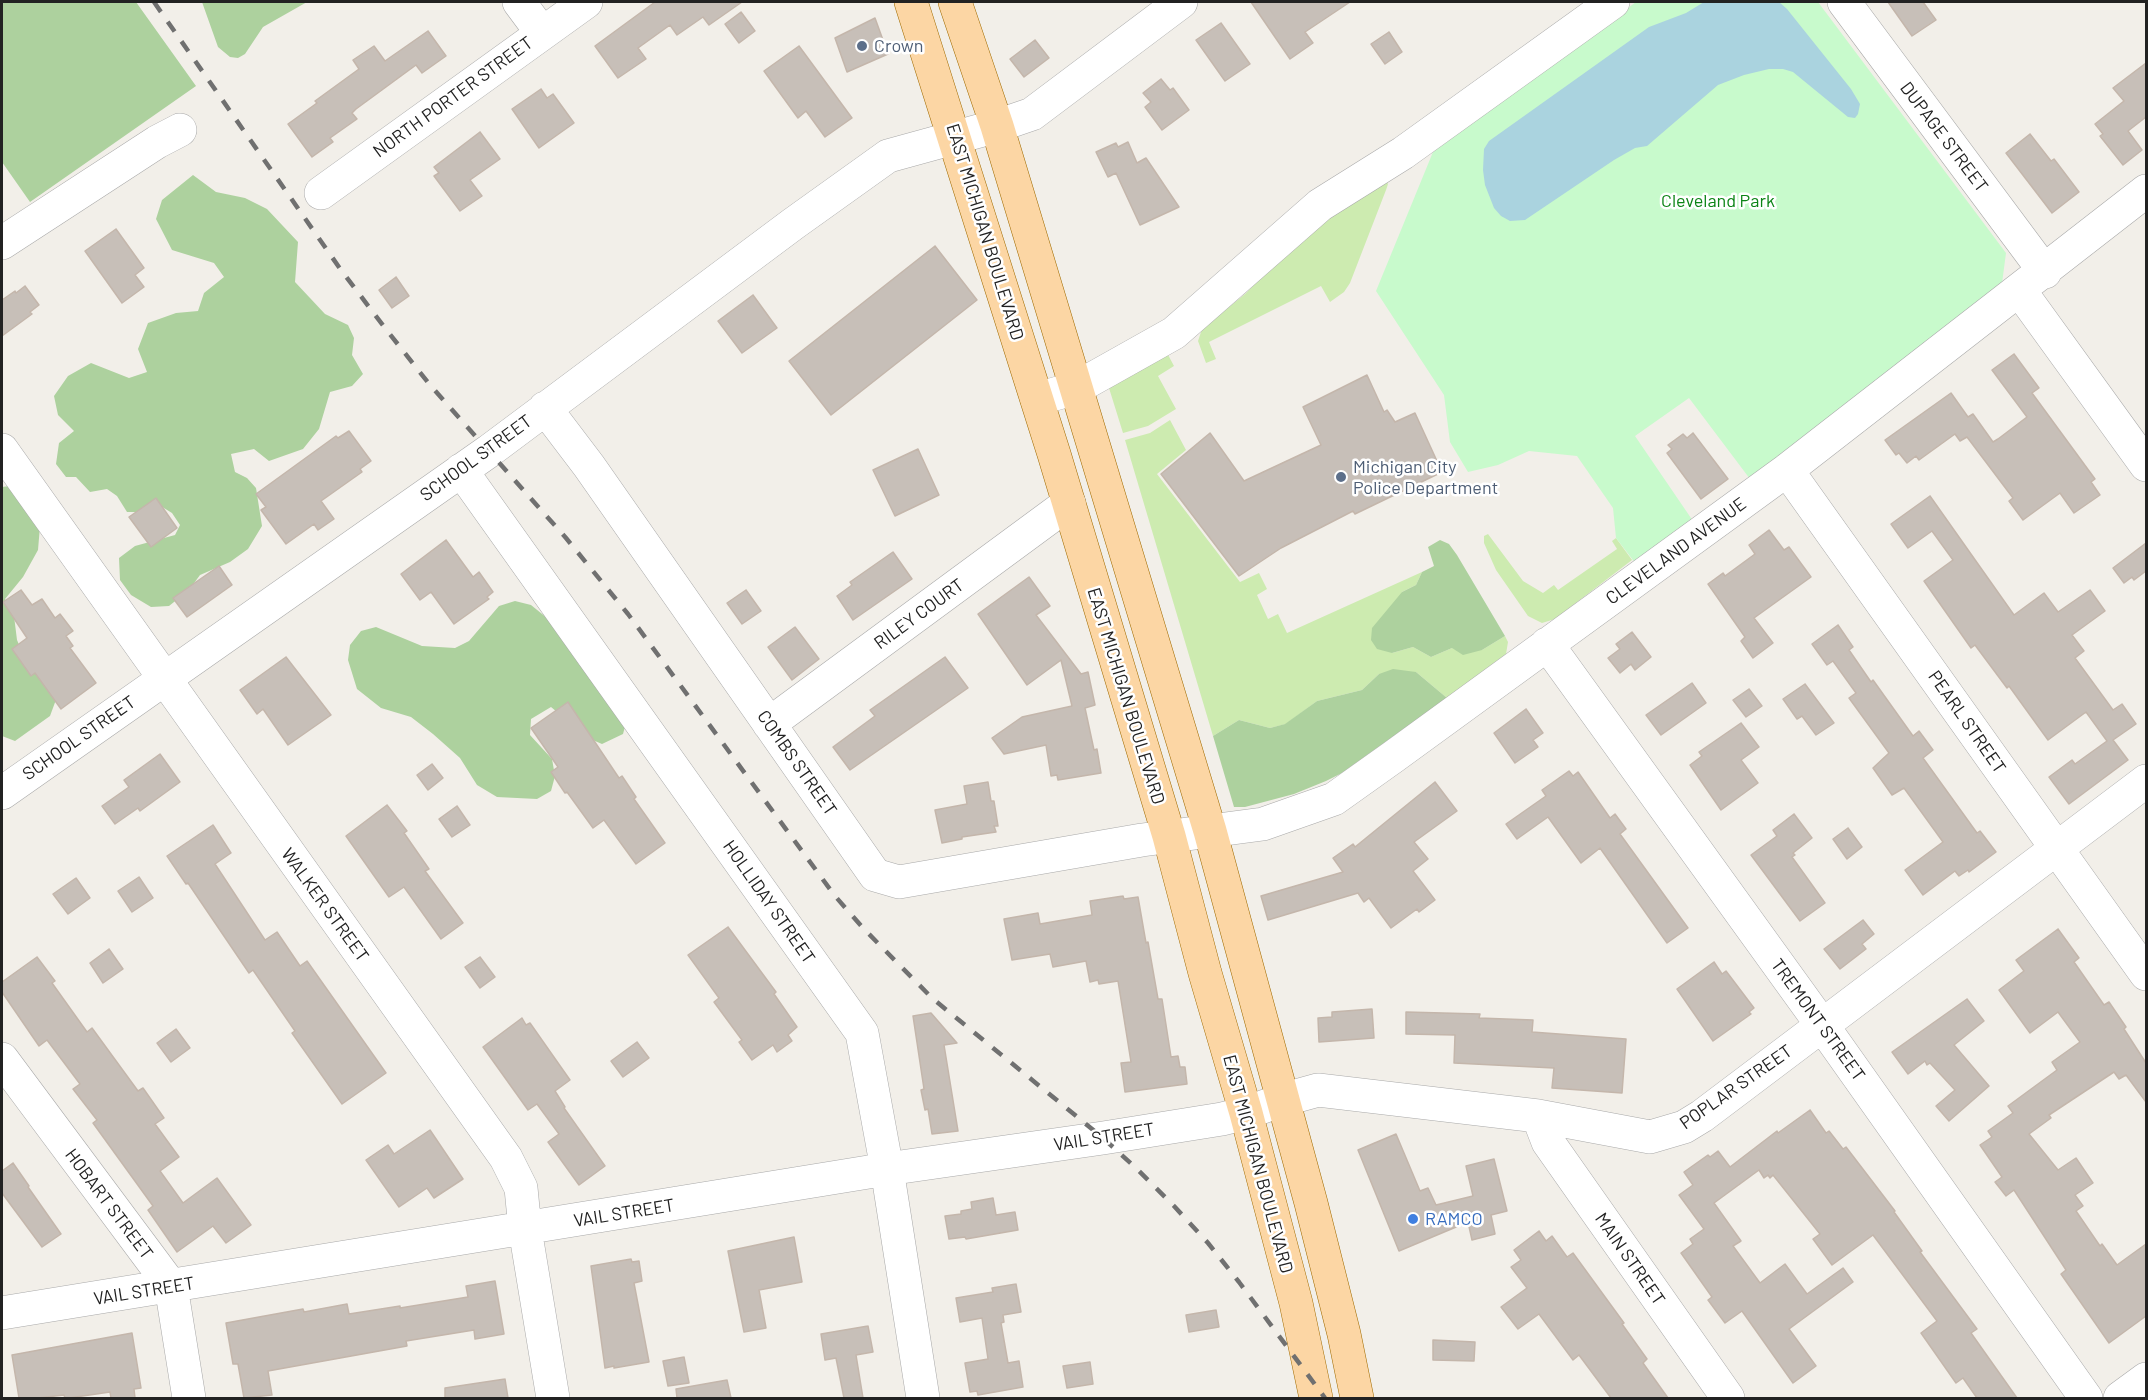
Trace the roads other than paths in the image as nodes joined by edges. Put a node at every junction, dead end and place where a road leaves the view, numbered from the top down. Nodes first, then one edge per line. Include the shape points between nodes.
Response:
1 (519, 2) edge
2 (586, 2) edge
3 (911, 2) edge
4 (955, 2) edge
5 (1181, 2) edge
6 (1613, 2) edge
7 (1844, 2) edge
8 (542, 33) junction
9 (997, 126) junction
10 (180, 130) dead end
11 (956, 137) junction
12 (2146, 191) edge
13 (321, 194) dead end
14 (2, 243) edge
15 (2032, 281) junction
16 (1076, 388) junction
17 (1037, 399) junction
18 (545, 408) junction
19 (2, 450) edge
20 (2146, 465) edge
21 (461, 470) junction
22 (1788, 470) junction
23 (1069, 503) junction
24 (1547, 644) junction
25 (163, 679) junction
26 (769, 724) junction
27 (2146, 781) edge
28 (2, 793) edge
29 (1210, 831) junction
30 (1169, 836) junction
31 (2056, 849) junction
32 (2146, 974) edge
33 (1822, 1025) junction
34 (2, 1059) edge
35 (1282, 1100) junction
36 (1246, 1113) junction
37 (1538, 1116) junction
38 (887, 1169) junction
39 (525, 1229) junction
40 (171, 1286) junction
41 (2, 1313) edge
42 (2146, 1379) edge
43 (189, 1398) edge
44 (553, 1398) edge
45 (923, 1398) edge
46 (1316, 1398) edge
47 (1357, 1398) edge
48 (1728, 1398) edge
49 (2086, 1398) edge
50 (2120, 1398) edge

1 - 8 street
2 - 8 street, NORTH PORTER STREET
3 - 11 main road, EAST MICHIGAN BOULEVARD
4 - 9 main road
5 - 9 street, SCHOOL STREET via 1032,114
6 - 16 street via 1403,153 1320,205 1174,333
7 - 15 street, DUPAGE STREET
8 - 13 street, NORTH PORTER STREET
9 - 11 street, SCHOOL STREET
9 - 16 main road
10 - 14 street
11 - 17 main road, EAST MICHIGAN BOULEVARD
11 - 18 street, SCHOOL STREET via 888,156
12 - 15 street, CLEVELAND AVENUE
15 - 20 street, DUPAGE STREET
15 - 22 street, CLEVELAND AVENUE
16 - 17 street
16 - 29 main road
17 - 23 main road, EAST MICHIGAN BOULEVARD
18 - 21 street, SCHOOL STREET
18 - 26 street, COMBS STREET
19 - 25 street, WALKER STREET
21 - 25 street, SCHOOL STREET
21 - 38 street, HOLLIDAY STREET via 862,1033
22 - 24 street, CLEVELAND AVENUE
22 - 31 street, PEARL STREET
23 - 26 street, RILEY COURT
23 - 30 main road, EAST MICHIGAN BOULEVARD
24 - 29 street, CLEVELAND AVENUE via 1334,798 1263,824
24 - 33 street, TREMONT STREET
25 - 28 street, SCHOOL STREET
25 - 39 street, WALKER STREET via 506,1158 521,1188
26 - 30 street, COMBS STREET via 875,875 887,879 899,882
27 - 31 street, POPLAR STREET
29 - 30 street, CLEVELAND AVENUE
29 - 35 main road
30 - 36 main road, EAST MICHIGAN BOULEVARD
31 - 32 street, PEARL STREET
31 - 33 street, POPLAR STREET
33 - 37 street, POPLAR STREET via 1684,1127 1650,1137
33 - 49 street, TREMONT STREET
34 - 40 street, HOBART STREET
35 - 36 street, POPLAR STREET
35 - 37 street, POPLAR STREET via 1318,1090
35 - 47 main road via 1317,1225
36 - 38 street, VAIL STREET
36 - 46 main road, EAST MICHIGAN BOULEVARD via 1296,1303
37 - 48 street, MAIN STREET via 1548,1142
38 - 39 street, VAIL STREET
38 - 45 street, HOLLIDAY STREET
39 - 40 street, VAIL STREET
39 - 44 street, WALKER STREET
40 - 41 street, VAIL STREET
40 - 43 street, HOBART STREET
42 - 50 street

